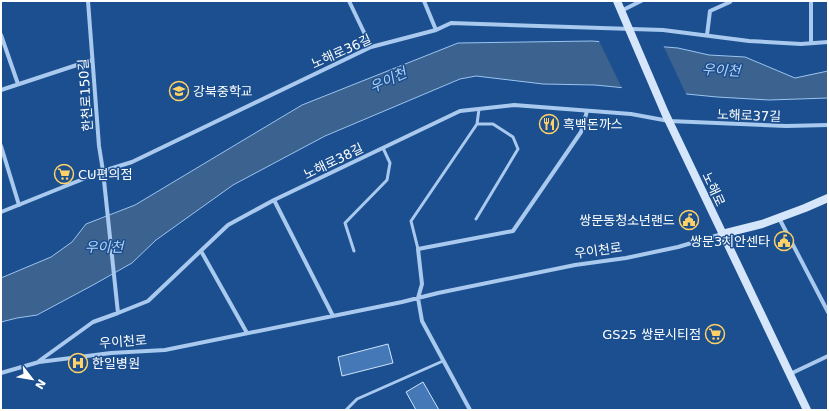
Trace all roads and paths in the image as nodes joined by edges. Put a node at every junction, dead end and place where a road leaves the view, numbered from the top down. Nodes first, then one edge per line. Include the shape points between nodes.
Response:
1 (88, 1) edge
2 (349, 1) edge
3 (424, 1) edge
4 (617, 1) edge
5 (641, 1) edge
6 (811, 1) edge
7 (730, 2) edge
8 (622, 11) junction
9 (436, 30) junction
10 (631, 33) junction
11 (1, 35) edge
12 (707, 35) junction
13 (828, 42) edge
14 (811, 43) junction
15 (371, 47) junction
16 (92, 60) junction
17 (18, 84) junction
18 (1, 90) edge
19 (479, 109) junction
20 (587, 111) junction
21 (667, 117) junction
22 (477, 124) junction
23 (828, 125) edge
24 (1, 146) edge
25 (382, 148) junction
26 (103, 171) junction
27 (828, 198) edge
28 (274, 200) junction
29 (19, 205) junction
30 (1, 212) edge
31 (779, 218) junction
32 (476, 219) dead end
33 (722, 234) junction
34 (418, 249) junction
35 (201, 251) junction
36 (354, 251) dead end
37 (418, 298) junction
38 (828, 312) edge
39 (118, 313) junction
40 (333, 316) junction
41 (247, 333) junction
42 (828, 356) edge
43 (443, 361) junction
44 (39, 362) junction
45 (1, 373) edge
46 (790, 374) junction
47 (346, 410) edge
48 (470, 410) edge
49 (807, 410) edge

1 - 16 street, 한천로150길
2 - 15 street
3 - 9 street
4 - 8 main road, 노해로
5 - 8 street
6 - 14 street
7 - 12 street via 710,11
8 - 10 main road, 노해로
9 - 10 street, 노해로36길 via 451,23
9 - 15 street, 노해로36길
10 - 12 street, 노해로36길 via 663,30
10 - 21 main road, 노해로
11 - 17 street
12 - 14 street, 노해로36길 via 749,41
13 - 14 street, 노해로36길
15 - 26 street, 노해로36길 via 132,162
16 - 17 street
16 - 26 street, 한천로150길 via 98,146
17 - 18 street
19 - 20 street, 노해로38길 via 514,105
19 - 22 lane
19 - 25 street, 노해로38길 via 460,111
20 - 21 street, 노해로38길
20 - 34 street via 581,132 513,232
21 - 23 street, 노해로37길 via 786,126
21 - 33 main road, 노해로
22 - 32 lane via 492,124 513,137 518,149
22 - 34 lane via 412,221
24 - 29 street
25 - 28 street, 노해로38길
25 - 36 lane via 390,163 387,180 345,223
26 - 29 street, 노해로36길
26 - 39 street, 한천로150길
27 - 31 main road, 우이천로
28 - 35 street, 노해로38길 via 228,226
28 - 40 street
29 - 30 street, 노해로36길
31 - 33 main road, 우이천로
31 - 38 street
33 - 37 street, 우이천로 via 626,258 575,265
33 - 46 main road, 노해로
34 - 37 street via 422,284
35 - 39 street, 노해로38길 via 148,301
35 - 41 street
37 - 40 street, 우이천로
37 - 43 street via 422,321
39 - 44 street via 93,322
40 - 41 street, 우이천로
41 - 44 street, 우이천로 via 165,350 111,353
42 - 46 street
43 - 47 lane via 357,399
43 - 48 street
44 - 45 street, 우이천로
46 - 49 main road, 노해로

